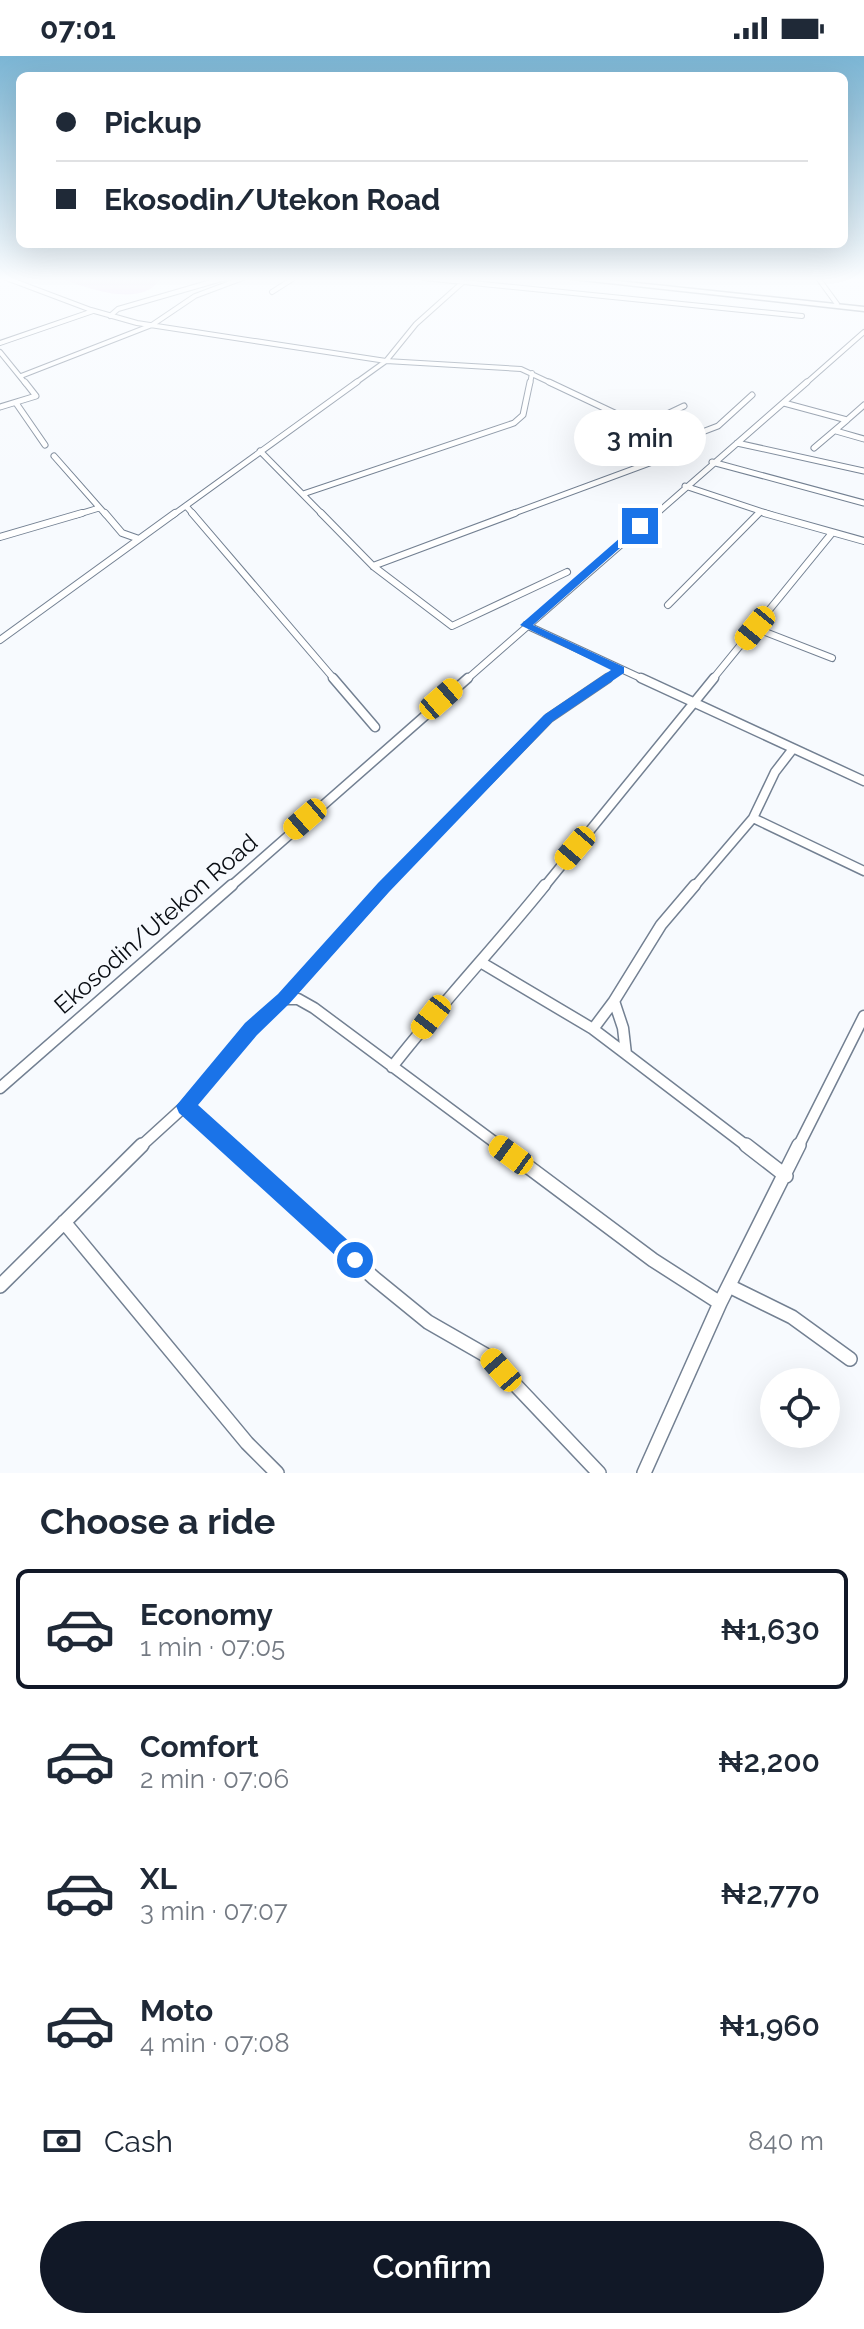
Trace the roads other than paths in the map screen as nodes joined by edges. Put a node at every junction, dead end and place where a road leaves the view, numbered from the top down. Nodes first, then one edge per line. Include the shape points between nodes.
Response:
1 (103, 344) edge
2 (274, 344) edge
3 (400, 344) edge
4 (850, 344) edge
5 (0, 352) edge
6 (386, 361) junction
7 (532, 373) junction
8 (21, 376) junction
9 (752, 395) dead end
10 (16, 403) junction
11 (784, 403) junction
12 (864, 405) edge
13 (684, 406) dead end
14 (0, 407) edge
15 (847, 420) junction
16 (642, 426) junction
17 (836, 431) junction
18 (864, 439) edge
19 (676, 442) junction
20 (737, 443) junction
21 (45, 445) dead end
22 (814, 448) dead end
23 (260, 451) junction
24 (54, 456) dead end
25 (712, 462) junction
26 (864, 471) edge
27 (685, 486) junction
28 (303, 494) junction
29 (864, 503) edge
30 (186, 506) junction
31 (99, 508) junction
32 (760, 512) junction
33 (832, 533) junction
34 (0, 537) edge
35 (139, 539) junction
36 (864, 541) edge
37 (373, 566) junction
38 (567, 572) dead end
39 (668, 605) dead end
40 (526, 625) junction
41 (755, 628) junction
42 (0, 640) edge
43 (832, 658) dead end
44 (620, 670) junction
45 (693, 703) junction
46 (375, 727) dead end
47 (792, 750) junction
48 (864, 781) edge
49 (753, 818) junction
50 (864, 871) edge
51 (482, 963) junction
52 (284, 999) junction
53 (614, 1001) junction
54 (864, 1016) edge
55 (593, 1029) junction
56 (626, 1054) junction
57 (392, 1067) junction
58 (0, 1088) edge
59 (185, 1106) junction
60 (786, 1176) junction
61 (64, 1222) junction
62 (0, 1286) edge
63 (729, 1286) junction
64 (720, 1303) junction
65 (850, 1359) dead end
66 (277, 1473) edge
67 (599, 1473) edge
68 (644, 1473) edge

1 - 8 street
2 - 6 street
3 - 6 street
4 - 11 street, Ekosodin/Utekon Road
5 - 8 street
6 - 7 street
6 - 23 street
7 - 16 street
7 - 28 street via 523,415 514,423
8 - 10 street via 36,396
9 - 19 street via 717,430
10 - 14 street
10 - 21 street
11 - 15 street
11 - 20 street, Ekosodin/Utekon Road
12 - 15 street
13 - 16 street
15 - 17 street
16 - 19 street
17 - 18 street
17 - 22 street
19 - 37 street via 681,446 674,454
20 - 25 street, Ekosodin/Utekon Road
20 - 26 street
23 - 28 street
23 - 30 street
24 - 31 street
25 - 27 street, Ekosodin/Utekon Road
25 - 29 street
27 - 32 street
27 - 40 street, Ekosodin/Utekon Road
28 - 37 street
30 - 35 street
30 - 46 street
31 - 34 street
31 - 35 street via 122,533
32 - 33 street
32 - 39 street
33 - 36 street
33 - 41 street
35 - 42 street
37 - 38 street via 452,626
40 - 44 street
40 - 58 street, Ekosodin/Utekon Road
41 - 43 street
41 - 45 street
44 - 45 street
44 - 52 street via 549,718 384,887
45 - 47 street
45 - 51 street
47 - 48 street
47 - 49 street
49 - 50 street
49 - 53 street via 661,925
51 - 55 street
51 - 57 street
52 - 57 street via 298,999 314,1008
52 - 59 street
53 - 55 street
53 - 56 street
54 - 60 street
55 - 56 street
56 - 60 street
57 - 64 street via 653,1260
59 - 61 street
59 - 67 street via 374,1278 428,1322 489,1357
60 - 63 street
61 - 62 street
61 - 66 street
63 - 64 street
63 - 65 street via 792,1317
64 - 68 street

